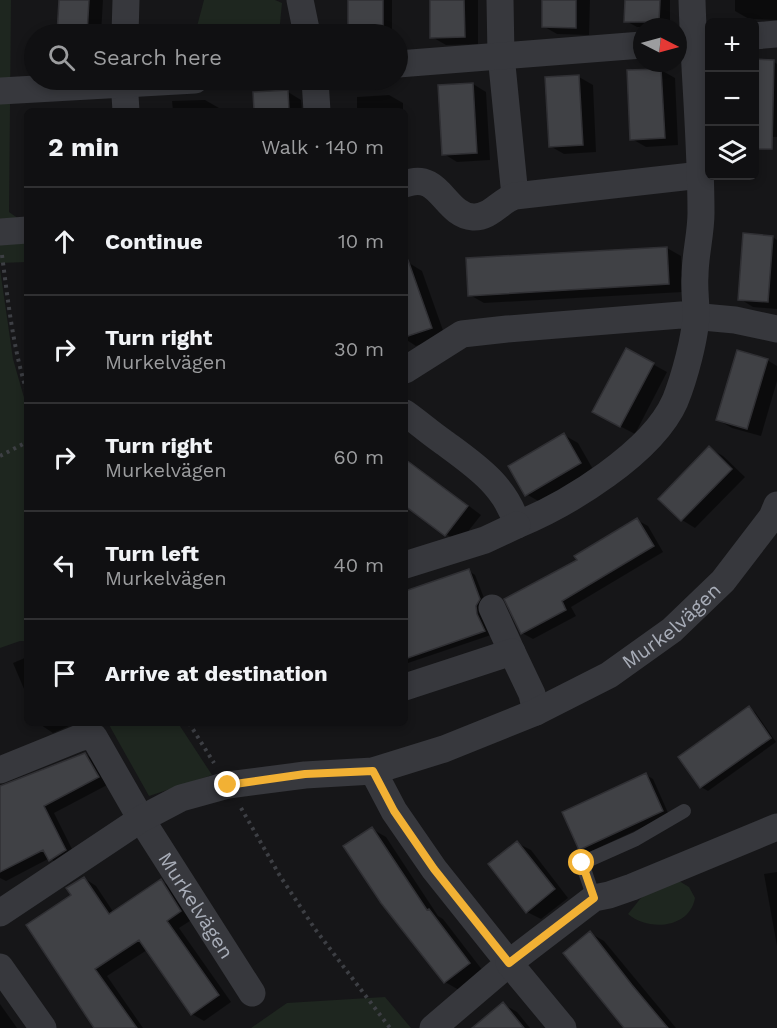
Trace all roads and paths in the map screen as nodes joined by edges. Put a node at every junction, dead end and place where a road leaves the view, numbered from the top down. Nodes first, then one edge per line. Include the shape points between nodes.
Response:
1 (126, 0) edge
2 (300, 0) edge
3 (500, 0) edge
4 (692, 0) edge
5 (125, 24) edge
6 (305, 24) edge
7 (777, 34) edge
8 (759, 36) edge
9 (694, 41) edge
10 (633, 46) edge
11 (501, 55) junction
12 (408, 63) edge
13 (24, 89) edge
14 (125, 90) edge
15 (316, 90) edge
16 (0, 91) edge
17 (126, 108) edge
18 (317, 108) edge
19 (701, 175) junction
20 (408, 183) edge
21 (515, 196) junction
22 (24, 231) edge
23 (1, 239) edge
24 (696, 315) junction
25 (777, 329) edge
26 (408, 368) edge
27 (24, 383) edge
28 (408, 415) edge
29 (24, 444) edge
30 (0, 456) edge
31 (775, 514) edge
32 (518, 525) junction
33 (408, 564) edge
34 (492, 608) dead end
35 (512, 652) junction
36 (408, 686) edge
37 (536, 712) junction
38 (191, 726) edge
39 (2, 762) edge
40 (373, 771) junction
41 (228, 785) junction
42 (684, 812) dead end
43 (141, 819) junction
44 (777, 827) edge
45 (594, 898) junction
46 (0, 913) edge
47 (509, 963) junction
48 (0, 967) edge
49 (252, 993) dead end
50 (43, 1028) edge
51 (390, 1028) edge
52 (433, 1028) edge
53 (562, 1028) edge

1 - 5 street
2 - 6 street
3 - 11 street
4 - 9 street
7 - 8 street
9 - 19 street
10 - 11 street
11 - 12 street
11 - 21 street
13 - 16 street
14 - 17 street
15 - 18 street
19 - 21 street
19 - 24 street
20 - 21 street via 429,183 461,213 472,217 494,210
22 - 23 street
23 - 27 path
24 - 25 street
24 - 26 street via 462,334
24 - 32 street via 675,402 657,428 629,457 577,495
28 - 32 street via 487,474
29 - 30 path
31 - 37 street, Murkelvägen via 723,581 672,630 609,675
32 - 33 street via 485,540
34 - 35 street
35 - 36 street
35 - 37 street
37 - 40 street, Murkelvägen via 444,749
38 - 41 path
39 - 43 street, Murkelvägen via 89,735 94,737
40 - 41 street, Murkelvägen via 305,774
40 - 47 street via 394,811 434,869
41 - 43 street, Murkelvägen via 181,798
41 - 51 path via 315,929
42 - 45 lane via 636,840 582,863
43 - 46 street, Murkelvägen
43 - 49 street, Murkelvägen
44 - 45 street
45 - 47 street
47 - 52 street
47 - 53 street
48 - 50 street

